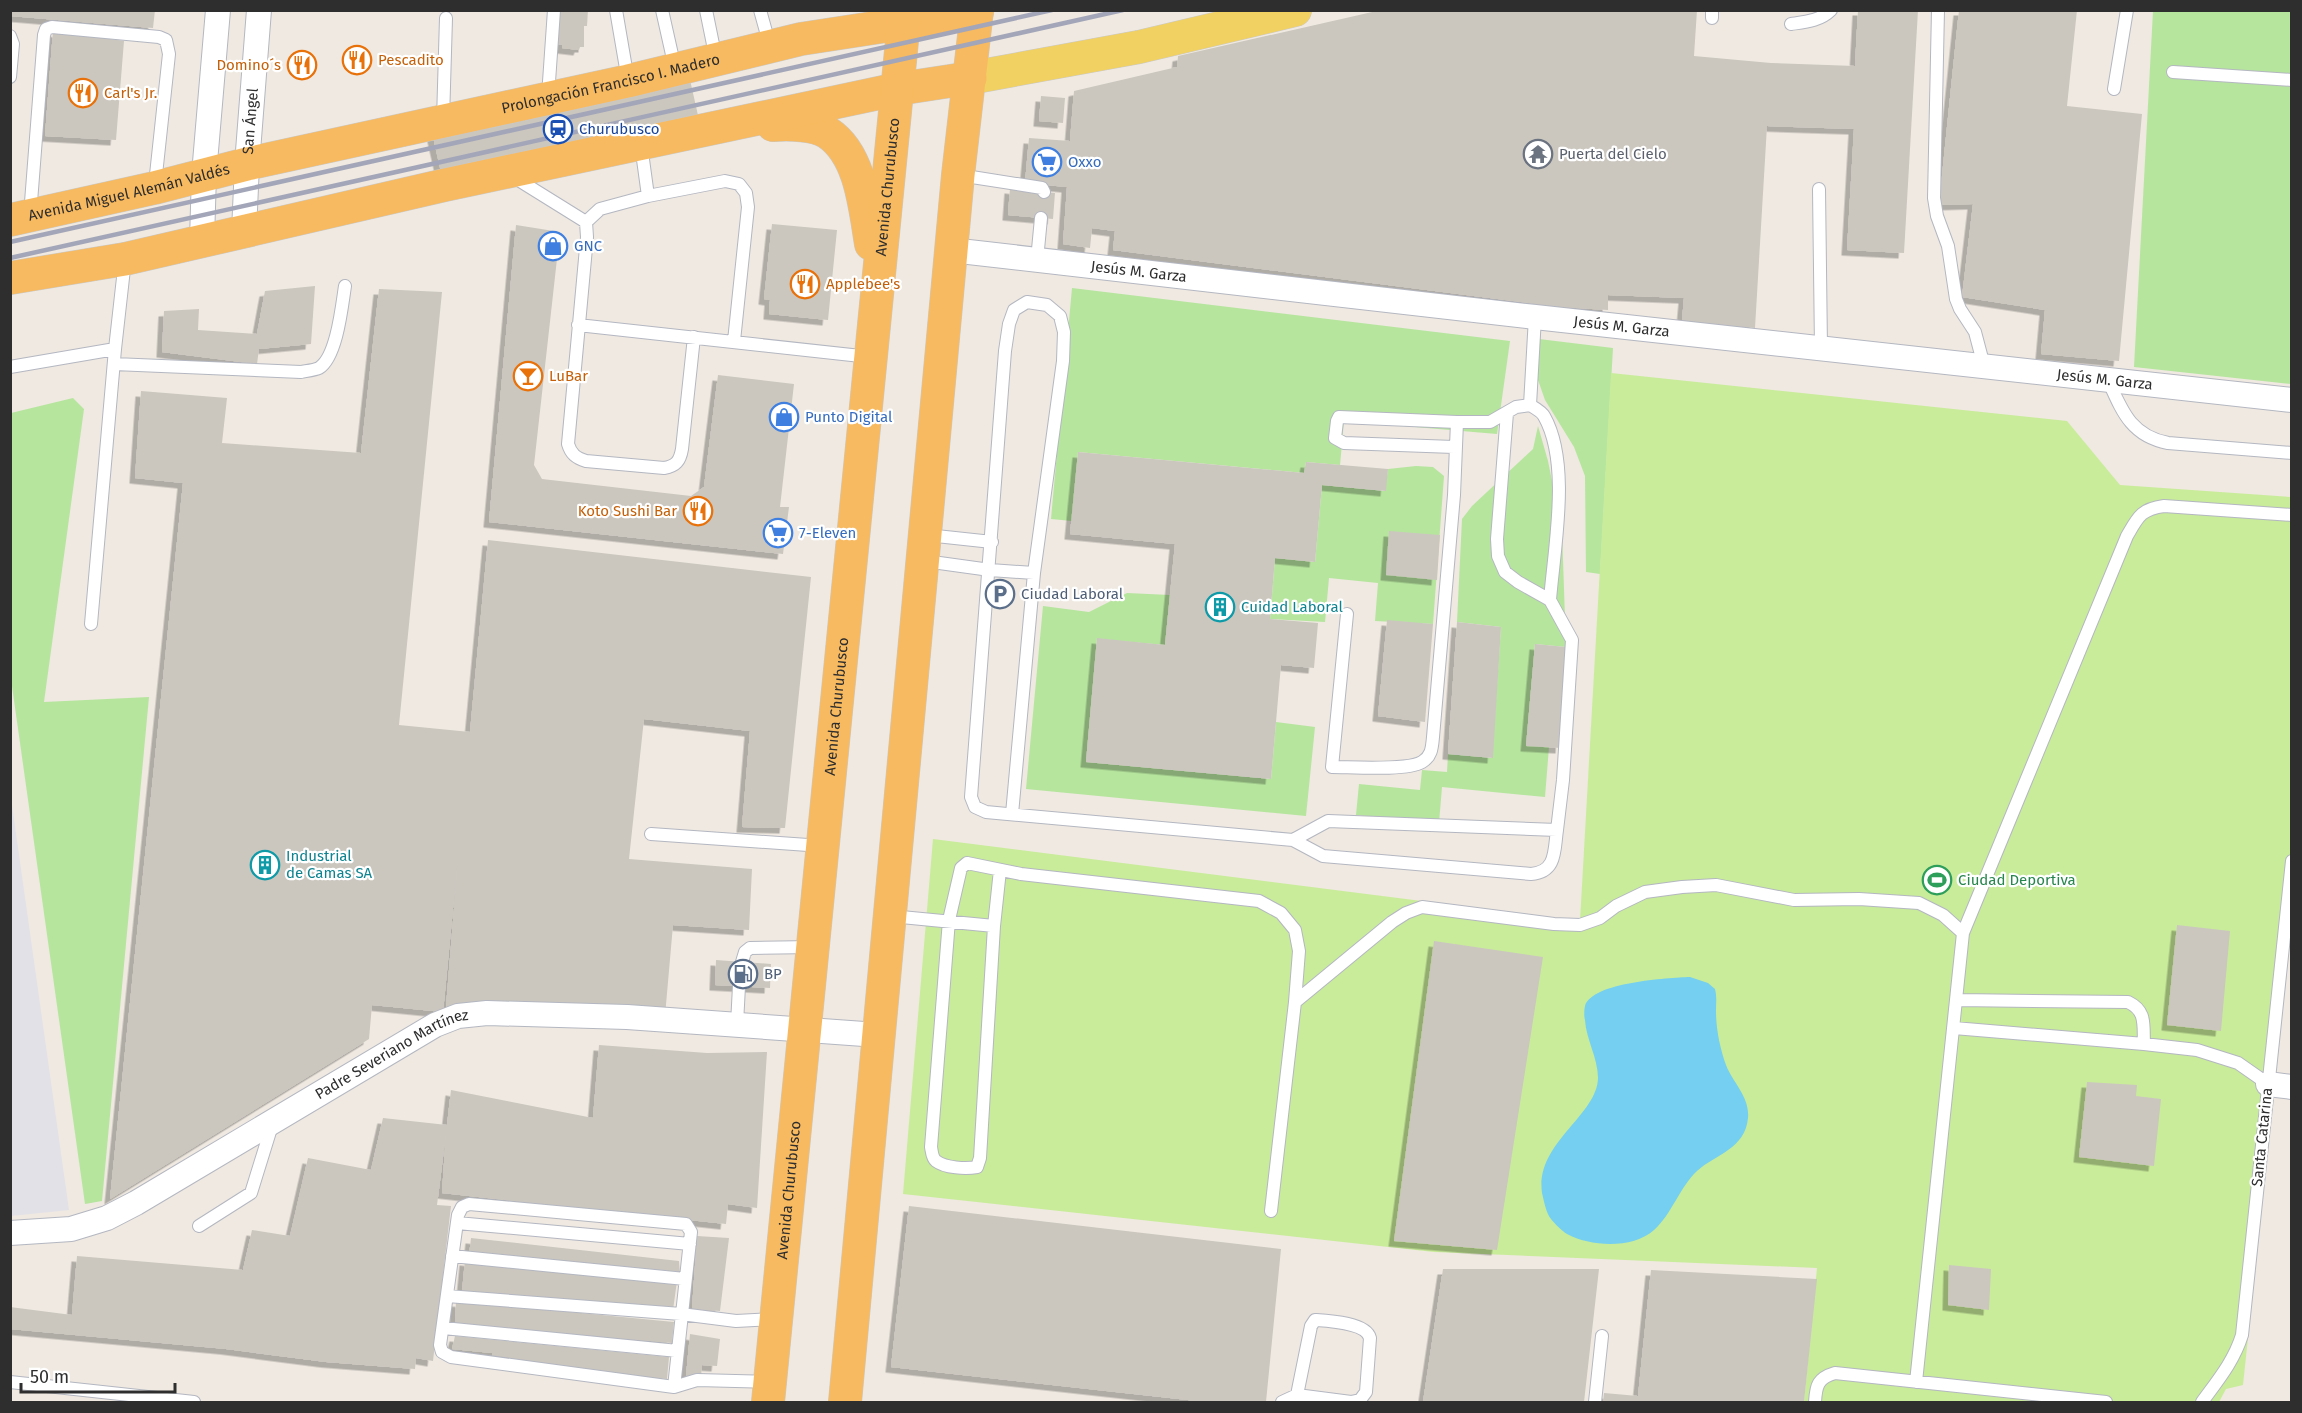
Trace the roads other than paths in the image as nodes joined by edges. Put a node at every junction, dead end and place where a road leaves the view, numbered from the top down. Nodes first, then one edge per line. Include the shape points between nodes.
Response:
1 (218, 10) edge
2 (260, 10) edge
3 (554, 10) edge
4 (616, 10) edge
5 (662, 10) edge
6 (706, 10) edge
7 (759, 10) edge
8 (1296, 10) edge
9 (1831, 10) edge
10 (1938, 10) edge
11 (2127, 10) edge
12 (978, 11) edge
13 (905, 16) edge
14 (446, 18) dead end
15 (1791, 24) dead end
16 (10, 36) edge
17 (770, 47) junction
18 (716, 59) junction
19 (675, 69) junction
20 (2173, 72) dead end
21 (11, 75) edge
22 (970, 78) junction
23 (2292, 80) edge
24 (628, 81) junction
25 (898, 89) junction
26 (2114, 89) dead end
27 (548, 98) junction
28 (442, 121) junction
29 (714, 128) junction
30 (641, 144) junction
31 (247, 164) junction
32 (506, 172) junction
33 (204, 174) junction
34 (958, 175) junction
35 (154, 188) junction
36 (1819, 189) dead end
37 (1044, 192) dead end
38 (648, 196) junction
39 (20, 218) edge
40 (1041, 218) dead end
41 (586, 222) junction
42 (244, 232) junction
43 (202, 240) junction
44 (951, 250) junction
45 (125, 259) junction
46 (1037, 260) junction
47 (10, 278) edge
48 (878, 284) junction
49 (345, 286) dead end
50 (1535, 317) junction
51 (578, 325) junction
52 (694, 337) junction
53 (734, 341) junction
54 (1821, 348) junction
55 (115, 349) junction
56 (871, 357) junction
57 (114, 364) junction
58 (1984, 366) junction
59 (10, 367) edge
60 (2108, 380) junction
61 (2292, 400) edge
62 (1530, 405) junction
63 (1508, 413) junction
64 (1457, 422) junction
65 (1455, 447) junction
66 (2292, 453) edge
67 (2292, 515) edge
68 (992, 542) junction
69 (924, 548) junction
70 (990, 570) junction
71 (1034, 573) junction
72 (1550, 600) junction
73 (1347, 614) dead end
74 (91, 624) dead end
75 (1012, 814) junction
76 (1557, 830) junction
77 (651, 834) dead end
78 (1293, 840) junction
79 (823, 846) junction
80 (2292, 861) edge
81 (1000, 870) junction
82 (890, 916) junction
83 (949, 920) junction
84 (994, 926) junction
85 (1963, 933) junction
86 (814, 947) junction
87 (742, 962) dead end
88 (739, 986) dead end
89 (1957, 1000) junction
90 (1295, 1002) junction
91 (737, 1024) junction
92 (807, 1028) junction
93 (1954, 1028) junction
94 (878, 1035) junction
95 (2144, 1044) junction
96 (2280, 1086) edge
97 (274, 1121) junction
98 (1271, 1211) dead end
99 (457, 1223) junction
100 (199, 1226) dead end
101 (10, 1233) edge
102 (690, 1244) junction
103 (452, 1256) junction
104 (685, 1279) junction
105 (447, 1296) junction
106 (681, 1314) junction
107 (778, 1319) junction
108 (443, 1328) junction
109 (1602, 1336) dead end
110 (678, 1351) junction
111 (10, 1382) edge
112 (1916, 1382) junction
113 (674, 1387) junction
114 (769, 1392) edge
115 (1297, 1395) junction
116 (194, 1402) edge
117 (845, 1402) edge
118 (1282, 1402) edge
119 (1595, 1402) edge
120 (1815, 1402) edge
121 (2106, 1402) edge
122 (2202, 1402) edge

1 - 33 street
2 - 31 street, San Ángel
3 - 27 lane
4 - 24 lane
5 - 19 lane
6 - 18 lane
7 - 17 lane
8 - 22 main road via 1139,47
9 - 15 lane via 1826,16
10 - 58 lane via 1934,198 1950,253 1956,299 1975,332
11 - 26 lane
12 - 13 highway, Prolongación Francisco I. Madero
12 - 22 highway
13 - 17 highway, Prolongación Francisco I. Madero
13 - 25 highway, Avenida Churubusco
14 - 28 lane
16 - 21 lane via 14,44
17 - 18 highway, Prolongación Francisco I. Madero
18 - 19 highway, Prolongación Francisco I. Madero
19 - 24 highway, Prolongación Francisco I. Madero
20 - 23 lane
22 - 25 highway
22 - 34 highway
24 - 27 highway, Prolongación Francisco I. Madero
25 - 29 highway
25 - 48 highway, Avenida Churubusco
27 - 28 highway, Prolongación Francisco I. Madero
28 - 31 highway, Prolongación Francisco I. Madero
29 - 30 highway
29 - 48 highway via 795,124 827,132 849,155 861,184
30 - 32 highway
30 - 38 lane
31 - 33 highway, Avenida Miguel Alemán Valdés
31 - 42 street, San Ángel
32 - 41 lane
32 - 42 highway
33 - 35 highway, Avenida Miguel Alemán Valdés
33 - 43 street
34 - 37 lane via 1042,188
34 - 44 highway
35 - 39 highway, Avenida Miguel Alemán Valdés
35 - 39 lane via 169,54 166,40 52,27 44,35
36 - 54 lane
38 - 41 lane via 600,209
38 - 53 lane via 725,181 739,184 746,194 748,207
40 - 46 lane
41 - 51 lane
42 - 43 highway
43 - 45 highway
44 - 46 street, Jesús M. Garza
44 - 69 highway
45 - 47 highway
45 - 55 lane
46 - 50 street, Jesús M. Garza
48 - 56 highway, Avenida Churubusco
49 - 57 lane via 336,337 320,368 301,372
50 - 54 street, Jesús M. Garza
50 - 62 lane
51 - 52 lane
51 - 52 lane via 568,444 576,458 586,462 674,466 680,459
52 - 53 lane
53 - 56 lane
54 - 58 street, Jesús M. Garza
55 - 57 lane
55 - 59 lane
56 - 79 highway, Avenida Churubusco
57 - 74 lane
58 - 60 street, Jesús M. Garza
60 - 61 street, Jesús M. Garza
60 - 66 lane via 2124,415 2153,440
62 - 63 lane
62 - 72 lane via 1544,415 1557,451 1559,482
63 - 64 lane via 1490,422
63 - 72 lane via 1498,556 1505,572
64 - 65 lane
64 - 65 lane via 1339,417 1335,438 1344,443
65 - 73 lane via 1433,737 1431,753 1422,762 1332,767
67 - 85 lane via 2164,506 2150,508 2137,519
68 - 69 lane
68 - 70 lane
68 - 71 lane via 1009,324 1014,310 1027,302 1047,305 1060,316 1063,360
69 - 70 lane
69 - 82 highway
70 - 71 lane
70 - 75 lane via 971,797 975,807 986,812
71 - 75 lane
72 - 76 lane via 1572,640
75 - 78 lane
76 - 78 lane via 1328,821
76 - 78 lane via 1553,859 1541,873 1323,856
77 - 79 lane
79 - 86 highway, Avenida Churubusco
80 - 96 lane, Santa Catarina
81 - 83 lane via 967,863 961,868
81 - 84 lane
81 - 90 lane via 1259,901 1281,913 1295,930 1299,951
82 - 83 lane
82 - 94 highway
83 - 84 lane
83 - 84 lane via 931,1147 937,1163 968,1168 976,1167 980,1158
85 - 89 lane
85 - 90 lane via 1943,915 1919,903 1794,900 1716,885 1645,892 1580,925 1422,907 1392,922
86 - 87 lane via 750,948
86 - 92 highway, Avenida Churubusco
88 - 91 lane
89 - 93 lane
89 - 95 lane via 2128,1002 2138,1006 2143,1017
90 - 98 lane
91 - 92 street, Padre Severiano Martínez
91 - 97 street, Padre Severiano Martínez via 627,1017 487,1013 458,1016 435,1025
92 - 94 street, Padre Severiano Martínez
92 - 107 highway, Avenida Churubusco
93 - 95 lane
93 - 112 lane
94 - 117 highway
95 - 96 lane via 2219,1056
96 - 122 lane, Santa Catarina via 2242,1335 2228,1368
97 - 100 lane via 251,1194
97 - 101 street, Padre Severiano Martínez via 107,1218 71,1229
99 - 102 lane
99 - 102 lane via 462,1207 469,1204 677,1222 686,1224 691,1232
99 - 103 lane
102 - 104 lane
103 - 104 lane
103 - 105 lane
104 - 106 lane
105 - 106 lane
105 - 108 lane
106 - 107 lane via 736,1321
106 - 110 lane
107 - 114 highway, Avenida Churubusco
108 - 110 lane
108 - 113 lane via 440,1345 442,1352 451,1357
109 - 119 lane
110 - 113 lane
111 - 116 lane
112 - 120 lane via 1835,1373 1816,1384
112 - 121 lane
113 - 114 lane via 697,1380
115 - 115 lane via 1360,1400 1366,1392 1369,1332 1362,1327 1315,1320
115 - 118 lane

